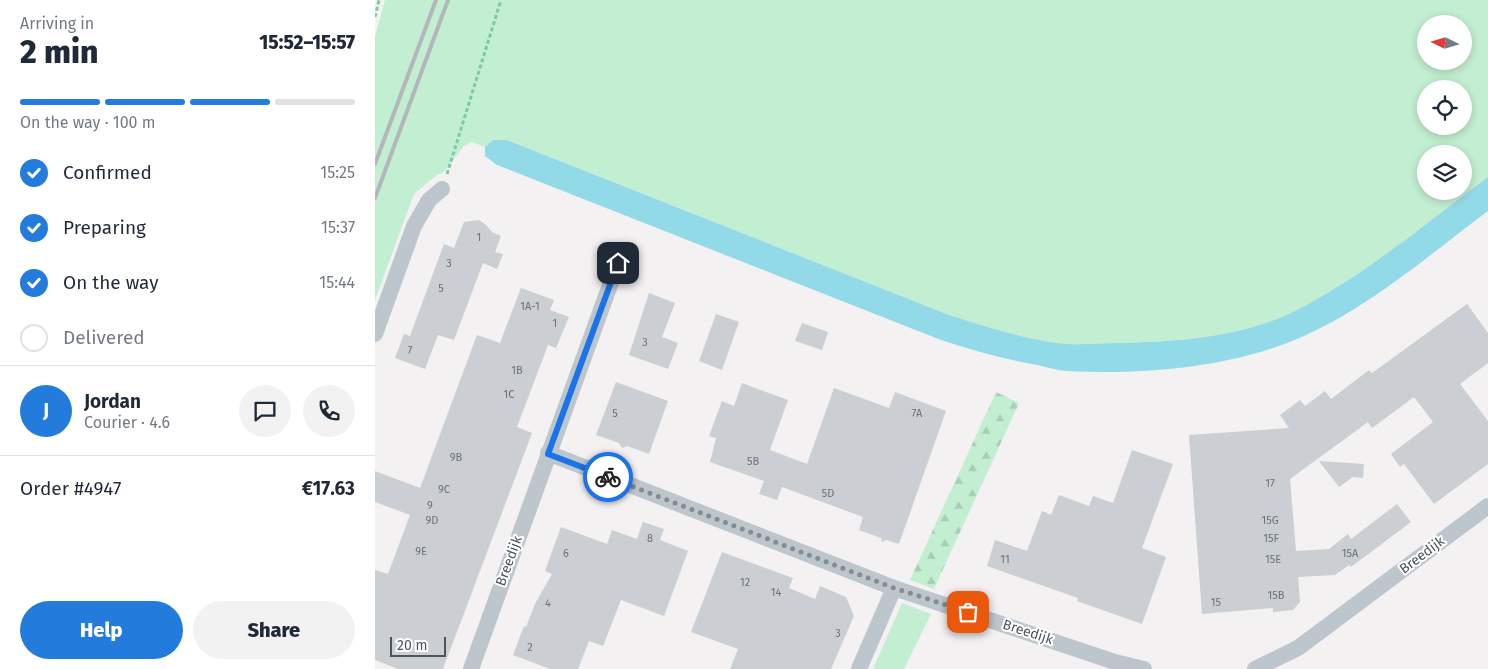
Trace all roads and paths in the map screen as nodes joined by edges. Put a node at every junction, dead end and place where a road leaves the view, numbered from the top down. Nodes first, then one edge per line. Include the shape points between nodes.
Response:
1 (379, 0) edge
2 (501, 0) edge
3 (375, 17) edge
4 (442, 189) joint
5 (618, 263) dead end
6 (375, 334) edge
7 (548, 454) junction
8 (1488, 506) edge
9 (894, 588) junction
10 (471, 669) edge
11 (859, 669) edge
12 (1144, 669) edge
13 (1255, 669) edge

1 - 3 path
2 - 4 path
4 - 6 street via 429,200 414,226
5 - 7 street, Breedijk
7 - 9 street, Breedijk
7 - 10 street, Breedijk
8 - 13 street, Breedijk via 1298,648
9 - 11 street
9 - 12 street, Breedijk

